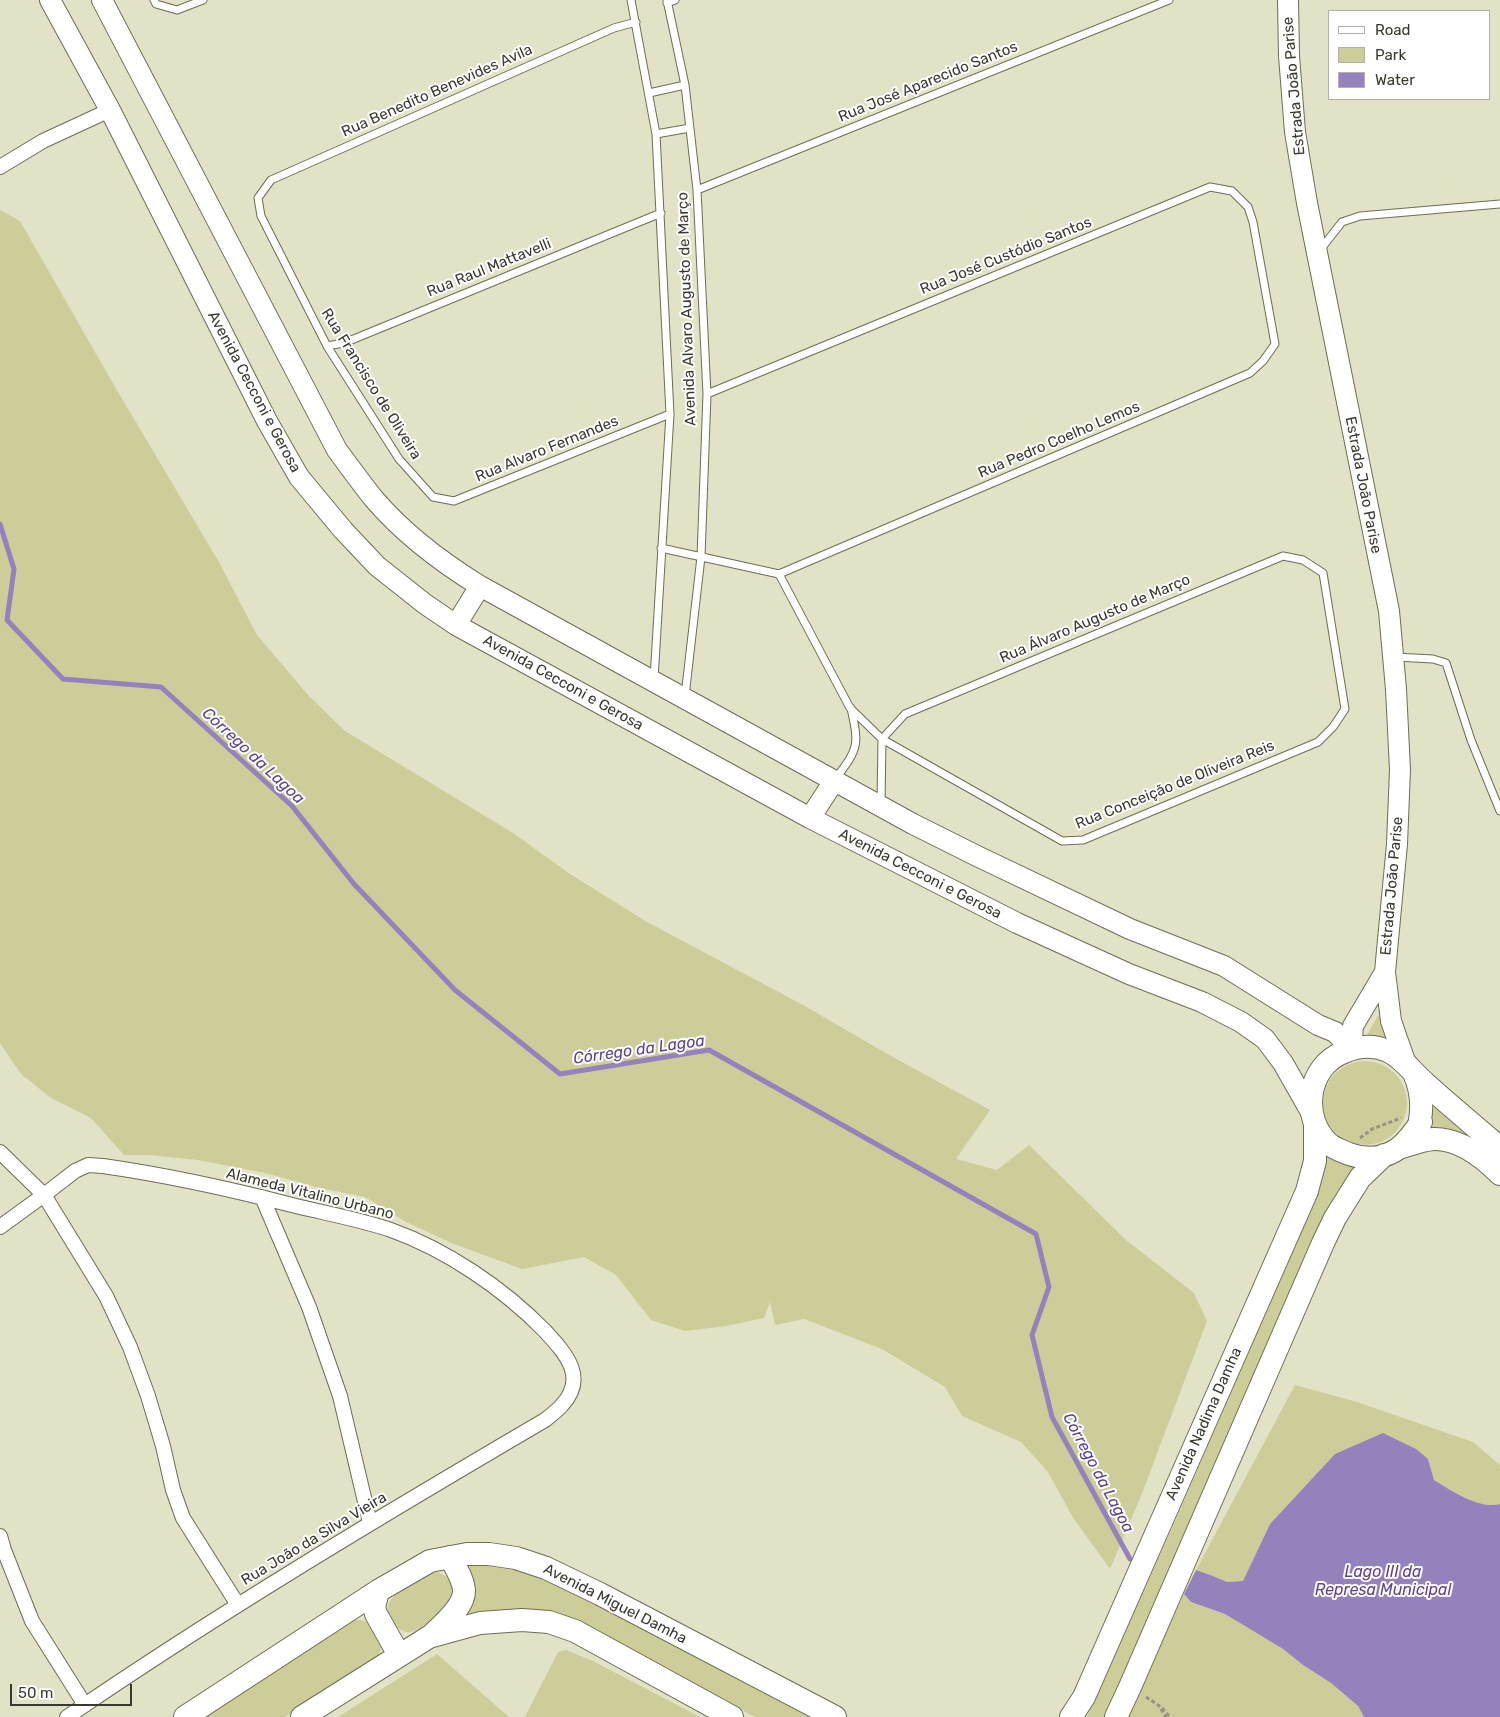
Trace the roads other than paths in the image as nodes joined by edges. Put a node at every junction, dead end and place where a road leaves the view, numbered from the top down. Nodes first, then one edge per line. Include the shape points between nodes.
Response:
1 (50, 0) edge
2 (102, 0) edge
3 (154, 0) edge
4 (203, 0) edge
5 (631, 0) edge
6 (675, 0) edge
7 (1169, 0) edge
8 (1288, 0) edge
9 (667, 2) edge
10 (636, 22) junction
11 (685, 85) junction
12 (649, 93) junction
13 (110, 110) junction
14 (690, 128) junction
15 (656, 134) junction
16 (0, 167) edge
17 (697, 190) junction
18 (258, 198) joint
19 (1500, 204) edge
20 (661, 213) junction
21 (1318, 253) junction
22 (1262, 275) joint
23 (327, 346) junction
24 (707, 394) junction
25 (670, 414) junction
26 (433, 497) joint
27 (662, 548) junction
28 (701, 557) junction
29 (779, 574) junction
30 (480, 586) junction
31 (456, 625) junction
32 (1335, 644) joint
33 (1392, 656) junction
34 (654, 682) junction
35 (684, 699) junction
36 (850, 708) junction
37 (882, 739) junction
38 (834, 781) junction
39 (881, 807) junction
40 (1500, 811) edge
41 (810, 818) junction
42 (1385, 972) junction
43 (1353, 1026) junction
44 (1335, 1032) junction
45 (1351, 1049) junction
46 (1410, 1069) junction
47 (1314, 1120) junction
48 (1500, 1148) edge
49 (0, 1152) edge
50 (1391, 1152) junction
51 (1500, 1174) edge
52 (44, 1195) junction
53 (262, 1197) junction
54 (0, 1227) edge
55 (574, 1387) joint
56 (370, 1523) junction
57 (0, 1536) edge
58 (450, 1557) junction
59 (378, 1591) junction
60 (238, 1604) junction
61 (429, 1637) junction
62 (399, 1655) junction
63 (85, 1705) junction
64 (67, 1717) edge
65 (185, 1717) edge
66 (302, 1717) edge
67 (732, 1717) edge
68 (835, 1717) edge
69 (1071, 1717) edge
70 (1116, 1717) edge

1 - 13 street, Avenida Cecconi e Gerosa
2 - 30 street via 337,450 374,500 448,566
3 - 4 lane via 156,4 177,10
5 - 10 lane, Avenida Alvaro Augusto de Março
6 - 9 lane
7 - 17 lane, Rua José Aparecido Santos
8 - 21 street, Estrada João Parise via 1295,132
9 - 11 lane, Avenida Alvaro Augusto de Março
10 - 12 lane, Avenida Alvaro Augusto de Março
10 - 18 lane, Rua Benedito Benevides Avila via 614,28 271,180
11 - 12 lane
11 - 14 lane, Avenida Alvaro Augusto de Março
12 - 15 lane, Avenida Alvaro Augusto de Março
13 - 16 street
13 - 31 street, Avenida Cecconi e Gerosa via 267,421 299,477 377,566
14 - 15 lane
14 - 17 lane, Avenida Alvaro Augusto de Março
15 - 20 lane, Avenida Alvaro Augusto de Março
17 - 24 lane, Avenida Alvaro Augusto de Março
18 - 23 lane, Rua Francisco de Oliveira via 261,216
19 - 21 lane via 1360,216 1342,222
20 - 23 lane, Rua Raul Mattavelli via 344,343
20 - 25 lane, Avenida Alvaro Augusto de Março
21 - 33 street, Estrada João Parise via 1388,611
22 - 24 lane, Rua José Custódio Santos via 1248,208 1232,191 1210,187
22 - 29 lane, Rua Pedro Coelho Lemos via 1275,344 1250,374
23 - 26 lane, Rua Francisco de Oliveira via 399,459
24 - 28 lane, Avenida Alvaro Augusto de Março
25 - 26 lane, Rua Alvaro Fernandes via 454,501
25 - 27 lane, Avenida Alvaro Augusto de Março
27 - 28 lane
27 - 34 lane, Avenida Alvaro Augusto de Março
28 - 29 lane
28 - 35 lane, Avenida Alvaro Augusto de Março
29 - 36 lane, Rua Conceição de Oliveira Reis
30 - 31 street
30 - 34 street
31 - 41 street, Avenida Cecconi e Gerosa
32 - 37 lane, Rua Álvaro Augusto de Março via 1323,573 1303,560 1283,556 904,714
32 - 37 lane, Rua Conceição de Oliveira Reis via 1345,709 1318,742 1083,840 1062,841
33 - 40 lane via 1446,663
33 - 42 street, Estrada João Parise via 1400,806
34 - 35 street
35 - 38 street
36 - 37 lane, Rua Conceição de Oliveira Reis
36 - 38 lane, Rua Conceição de Oliveira Reis via 857,735 856,746 850,761
37 - 39 lane
38 - 39 street
38 - 41 street
39 - 44 street via 1130,929 1224,966 1318,1025
41 - 47 street, Avenida Cecconi e Gerosa via 1017,923 1129,974 1202,1002 1241,1022 1265,1039 1283,1063
42 - 43 street, Estrada João Parise
42 - 46 street, Estrada João Parise via 1390,1021
43 - 44 street
43 - 45 street, Estrada João Parise
44 - 45 street
45 - 46 main road via 1363,1047 1386,1051
45 - 47 main road via 1330,1060 1316,1079 1312,1090
46 - 48 main road
46 - 50 main road via 1422,1096 1422,1122 1408,1140
47 - 50 main road via 1321,1135 1337,1150 1357,1158
47 - 69 main road, Avenida Nadima Damha via 1314,1161 1307,1191 1088,1688
49 - 52 street
50 - 51 main road via 1432,1139 1455,1142 1487,1161
50 - 70 main road via 1360,1178 1335,1218
52 - 53 street, Alameda Vitalino Urbano via 88,1165 124,1169
52 - 54 street, Alameda Vitalino Urbano
52 - 60 street via 106,1296 148,1396 173,1490 184,1518
53 - 55 street, Alameda Vitalino Urbano via 391,1230 438,1251 489,1283 530,1316 558,1345 572,1366
53 - 56 street via 309,1308 340,1396
55 - 56 street, Rua João da Silva Vieira via 563,1405 545,1420
56 - 60 street, Rua João da Silva Vieira
57 - 63 street via 32,1621
58 - 59 main road, Avenida Miguel Damha via 430,1561
58 - 61 main road via 464,1591 452,1616
58 - 68 main road, Avenida Miguel Damha via 489,1554 516,1558 546,1568
59 - 62 main road via 374,1607 376,1614
59 - 65 main road, Avenida Miguel Damha
60 - 63 street, Rua João da Silva Vieira
61 - 62 main road
61 - 67 main road via 480,1623 549,1622 575,1631
62 - 66 main road
63 - 64 street, Rua João da Silva Vieira

